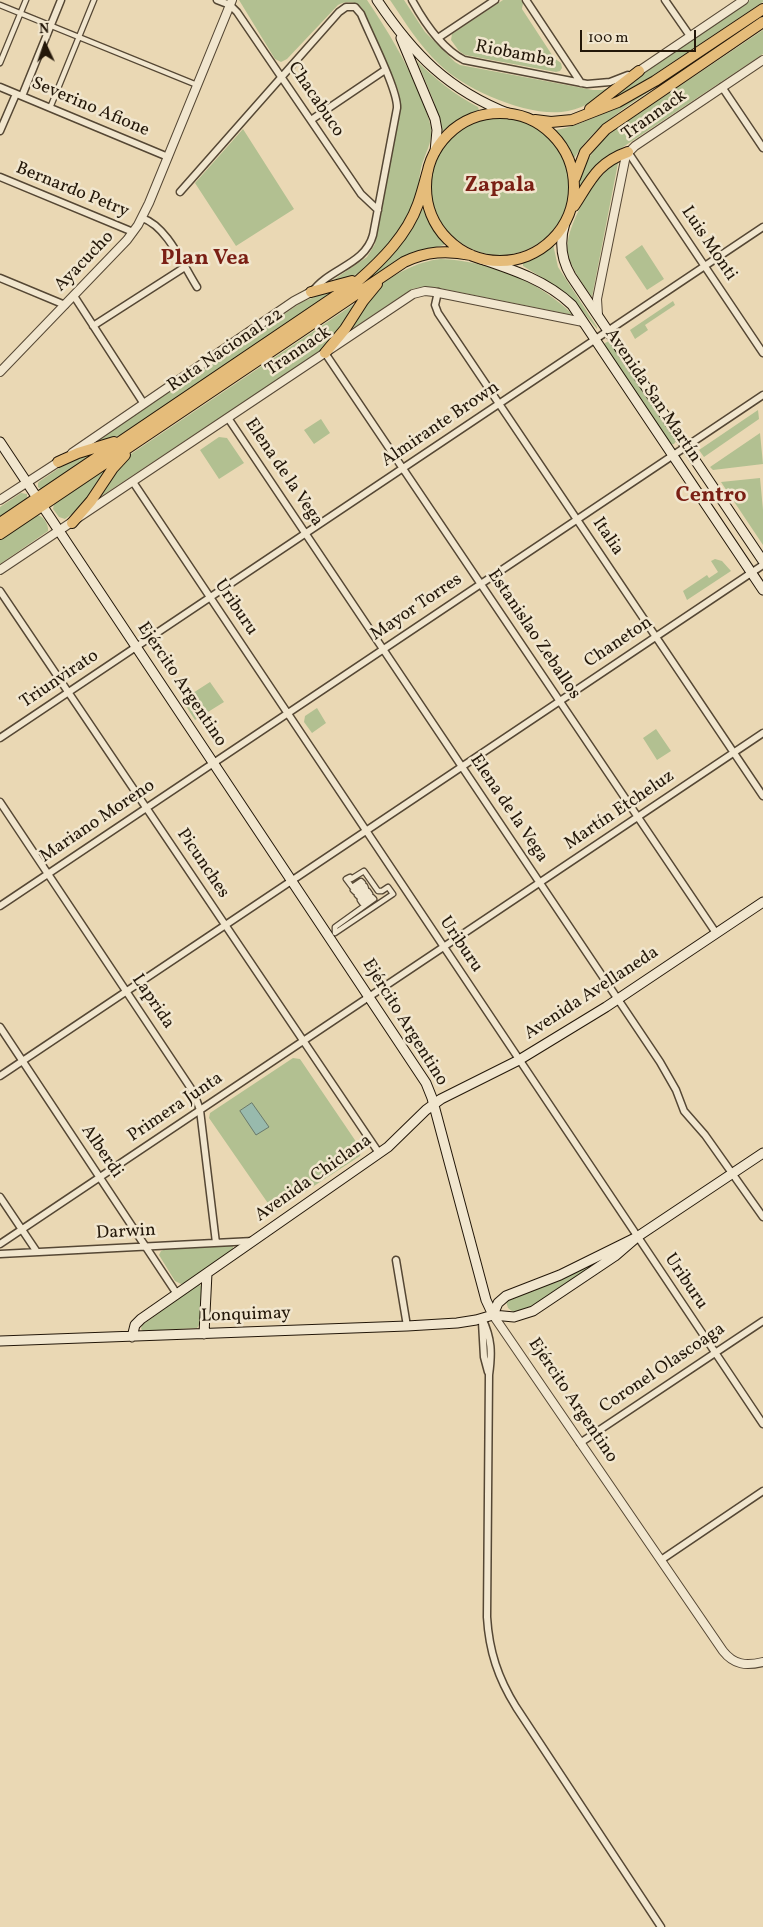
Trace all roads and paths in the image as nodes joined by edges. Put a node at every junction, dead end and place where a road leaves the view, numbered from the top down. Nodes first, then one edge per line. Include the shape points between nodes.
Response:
1 (26, 0) edge
2 (61, 0) edge
3 (94, 0) edge
4 (218, 0) edge
5 (377, 0) edge
6 (412, 0) edge
7 (495, 0) edge
8 (526, 0) edge
9 (665, 0) edge
10 (744, 0) edge
11 (231, 3) edge
12 (0, 5) edge
13 (763, 9) edge
14 (20, 13) junction
15 (763, 22) edge
16 (51, 26) junction
17 (398, 31) junction
18 (690, 36) junction
19 (79, 37) junction
20 (438, 38) junction
21 (763, 60) edge
22 (0, 63) edge
23 (385, 70) junction
24 (639, 71) junction
25 (281, 76) junction
26 (581, 83) junction
27 (197, 85) junction
28 (722, 87) junction
29 (1, 89) edge
30 (19, 95) junction
31 (50, 108) junction
32 (510, 114) junction
33 (529, 119) junction
34 (311, 120) junction
35 (572, 120) junction
36 (0, 131) edge
37 (763, 148) edge
38 (435, 152) junction
39 (628, 152) junction
40 (168, 157) junction
41 (428, 170) junction
42 (0, 177) edge
43 (574, 182) junction
44 (180, 192) dead end
45 (378, 210) junction
46 (142, 218) junction
47 (567, 218) junction
48 (763, 227) edge
49 (133, 232) junction
50 (476, 257) junction
51 (705, 266) junction
52 (184, 267) junction
53 (392, 270) junction
54 (365, 275) junction
55 (0, 278) edge
56 (197, 287) dead end
57 (311, 292) junction
58 (438, 292) junction
59 (74, 296) junction
60 (65, 305) junction
61 (598, 316) junction
62 (583, 322) junction
63 (93, 326) junction
64 (608, 331) junction
65 (594, 340) junction
66 (325, 353) junction
67 (763, 353) edge
68 (0, 372) edge
69 (763, 396) edge
70 (144, 404) junction
71 (499, 404) junction
72 (228, 418) junction
73 (131, 435) junction
74 (141, 439) junction
75 (0, 442) edge
76 (686, 447) junction
77 (672, 456) junction
78 (58, 462) junction
79 (403, 468) junction
80 (133, 482) junction
81 (28, 483) junction
82 (0, 500) edge
83 (40, 502) junction
84 (577, 520) junction
85 (0, 523) edge
86 (72, 523) junction
87 (59, 532) junction
88 (0, 534) edge
89 (305, 534) junction
90 (763, 561) edge
91 (763, 565) edge
92 (0, 570) edge
93 (751, 573) junction
94 (481, 584) junction
95 (763, 590) edge
96 (0, 591) edge
97 (210, 598) junction
98 (656, 636) junction
99 (136, 647) junction
100 (383, 650) junction
101 (68, 692) junction
102 (560, 701) junction
103 (287, 713) junction
104 (763, 733) edge
105 (0, 738) edge
106 (734, 752) junction
107 (213, 763) junction
108 (462, 766) junction
109 (763, 796) edge
110 (0, 802) edge
111 (146, 808) junction
112 (638, 817) junction
113 (366, 830) junction
114 (48, 874) junction
115 (291, 880) junction
116 (539, 882) junction
117 (763, 902) edge
118 (0, 906) edge
119 (225, 925) junction
120 (335, 933) joint
121 (716, 933) junction
122 (443, 947) junction
123 (127, 991) junction
124 (369, 996) junction
125 (618, 999) junction
126 (0, 1027) edge
127 (303, 1041) junction
128 (519, 1060) junction
129 (23, 1061) junction
130 (0, 1076) edge
131 (434, 1104) junction
132 (200, 1110) junction
133 (379, 1153) junction
134 (763, 1153) edge
135 (732, 1174) junction
136 (100, 1177) junction
137 (0, 1197) edge
138 (763, 1217) edge
139 (22, 1229) junction
140 (637, 1237) junction
141 (254, 1241) junction
142 (216, 1243) junction
143 (0, 1244) edge
144 (145, 1247) junction
145 (37, 1252) junction
146 (0, 1254) edge
147 (396, 1260) dead end
148 (207, 1273) junction
149 (177, 1294) junction
150 (493, 1315) junction
151 (482, 1318) junction
152 (763, 1321) edge
153 (407, 1326) junction
154 (204, 1334) junction
155 (132, 1337) junction
156 (0, 1341) edge
157 (715, 1353) junction
158 (763, 1424) edge
159 (580, 1443) junction
160 (763, 1491) edge
161 (660, 1560) junction
162 (763, 1662) edge
163 (661, 1927) edge

1 - 14 street
2 - 16 street
3 - 19 street
4 - 11 street
5 - 17 main road
6 - 20 street, Riobamba
7 - 20 street
8 - 26 street
9 - 18 street
10 - 18 street
11 - 25 street, Chacabuco
11 - 27 street, Ayacucho
12 - 14 street
13 - 35 main road via 643,89
14 - 16 street
14 - 22 street
15 - 43 main road via 606,128 585,152
16 - 19 street
16 - 30 street
17 - 32 main road via 424,60 448,80 476,99
17 - 38 main road via 435,119
18 - 24 street
19 - 27 street
19 - 31 street
20 - 26 street, Riobamba via 455,55 469,62
21 - 28 street, Trannack
23 - 25 street via 361,14 351,6 339,12
23 - 34 street
23 - 45 street via 397,108
24 - 26 street, Riobamba via 610,82
24 - 35 main road
25 - 34 street, Chacabuco
25 - 44 street
27 - 40 street, Ayacucho
28 - 37 street
28 - 39 street, Trannack
29 - 30 street, Severino Afione
30 - 31 street, Severino Afione
30 - 36 street
31 - 40 street, Severino Afione
32 - 33 main road
32 - 38 main road via 490,114 471,119 446,136
33 - 35 main road
33 - 43 main road via 560,143
34 - 45 street, Chacabuco via 361,194
38 - 41 main road
39 - 47 main road via 610,159 599,168
39 - 51 street, Luis Monti
39 - 61 street, Trannack via 599,290
40 - 46 street, Ayacucho
41 - 50 main road via 426,190 433,219 445,237
41 - 54 main road, Ruta Nacional 22 via 409,223
42 - 49 street, Bernardo Petry
43 - 47 main road
45 - 57 street via 372,240 364,253 320,282
46 - 49 street, Ayacucho
46 - 52 street, Bernardo Petry via 162,231
47 - 50 main road via 552,240 534,253 503,261
47 - 61 main road, Avenida San Martín via 561,245 564,261
48 - 51 street, Almirante Brown
49 - 59 street, Ayacucho
50 - 53 main road, Ruta Nacional 22 via 436,252 415,257
50 - 62 main road, Avenida San Martín via 548,286 566,299
51 - 64 street, Almirante Brown
51 - 67 street, Luis Monti
52 - 56 street, Bernardo Petry
52 - 63 street
53 - 66 main road via 368,295
53 - 74 main road, Ruta Nacional 22
54 - 57 main road via 339,286
54 - 73 main road, Ruta Nacional 22
55 - 60 street
57 - 70 street
58 - 62 street, Trannack
58 - 66 street, Trannack via 413,294
58 - 71 street, Italia via 436,309
59 - 60 street, Ayacucho
59 - 63 street
60 - 68 street, Ayacucho
61 - 64 main road, Avenida San Martín
62 - 65 main road, Avenida San Martín
63 - 70 street
64 - 65 street, Almirante Brown
64 - 76 main road, Avenida San Martín
65 - 71 street, Almirante Brown
65 - 77 main road, Avenida San Martín
66 - 72 street, Trannack
66 - 79 street, Estanislao Zeballos
69 - 76 street, Mayor Torres
70 - 78 street
71 - 79 street, Almirante Brown
71 - 84 street, Italia
72 - 80 street, Trannack
72 - 89 street, Elena de la Vega
73 - 78 main road
73 - 83 main road, Ruta Nacional 22
74 - 83 main road, Ruta Nacional 22
74 - 86 main road via 118,462
75 - 81 main road, Ejército Argentino
76 - 77 street, Mayor Torres
76 - 90 main road, Avenida San Martín
77 - 84 street, Mayor Torres
77 - 93 main road, Avenida San Martín
78 - 81 street
79 - 89 street, Almirante Brown
79 - 94 street, Estanislao Zeballos
80 - 86 street, Trannack
80 - 97 street, Uriburu
81 - 82 street
81 - 83 main road, Ejército Argentino
83 - 85 main road, Ruta Nacional 22
83 - 87 main road, Ejército Argentino
83 - 88 main road, Ruta Nacional 22
84 - 94 street, Mayor Torres
84 - 98 street, Italia
86 - 87 street, Trannack
87 - 92 street, Trannack
87 - 99 main road, Ejército Argentino
89 - 97 street, Almirante Brown
89 - 100 street, Elena de la Vega
91 - 93 street, Chaneton
93 - 95 main road, Avenida San Martín
93 - 98 street, Chaneton
94 - 100 street, Mayor Torres
94 - 102 street, Estanislao Zeballos
96 - 101 street, Picunches
97 - 99 street, Almirante Brown
97 - 103 street, Uriburu
98 - 102 street, Chaneton
98 - 106 street, Italia
99 - 101 street, Triunvirato
99 - 107 main road, Ejército Argentino
100 - 103 street, Mayor Torres
100 - 108 street, Elena de la Vega
101 - 105 street, Triunvirato
101 - 111 street, Picunches
102 - 108 street, Chaneton
102 - 112 street, Estanislao Zeballos
103 - 107 street, Mayor Torres
103 - 113 street, Uriburu
104 - 106 street, Martín Etcheluz
106 - 109 street, Italia
106 - 112 street, Martín Etcheluz
107 - 111 street, Mariano Moreno
107 - 115 main road, Ejército Argentino
108 - 113 street, Chaneton
108 - 116 street, Elena de la Vega
110 - 114 street, Laprida
111 - 114 street, Mariano Moreno
111 - 119 street, Picunches
112 - 116 street, Martín Etcheluz
112 - 121 street, Estanislao Zeballos
113 - 115 street, Chaneton
113 - 122 street, Uriburu
114 - 118 street, Mariano Moreno
114 - 123 street, Laprida
115 - 119 street, Chaneton
115 - 124 main road, Ejército Argentino
116 - 122 street, Martín Etcheluz
116 - 125 street, Elena de la Vega
117 - 121 main road, Avenida Avellaneda
119 - 123 street, Chaneton
119 - 127 street, Picunches
120 - 120 street via 334,927 374,899 372,897 362,903 360,900 370,894 368,891 359,897 357,895 366,889 365,886 355,892 363,883 361,881 352,887 346,879 364,871 377,890 388,888 393,894
121 - 125 main road, Avenida Avellaneda
122 - 124 street, Martín Etcheluz
122 - 128 street, Uriburu
123 - 129 street, Chaneton
123 - 132 street, Laprida via 192,1088
124 - 127 street, Primera Junta
124 - 131 main road, Ejército Argentino via 426,1083
125 - 128 main road, Avenida Avellaneda
125 - 135 street, Elena de la Vega via 667,1073 684,1112 706,1135
126 - 129 street, Alberdi
127 - 132 street, Primera Junta
127 - 133 street, Picunches
128 - 131 main road, Avenida Avellaneda
128 - 140 street, Uriburu
129 - 130 street, Chaneton
129 - 136 street, Alberdi
131 - 133 main road, Avenida Chiclana
131 - 150 main road, Ejército Argentino via 486,1300
132 - 136 street, Primera Junta
132 - 142 street, Laprida
133 - 141 main road, Avenida Chiclana
134 - 135 main road
135 - 138 street, Elena de la Vega
135 - 140 main road
136 - 139 street, Primera Junta
136 - 144 street, Alberdi
137 - 139 street
139 - 143 street, Primera Junta
139 - 145 street
140 - 150 main road via 560,1275 506,1296 498,1303
140 - 150 main road, Lonquimay via 615,1256 533,1312 514,1317
140 - 157 street, Uriburu
141 - 142 street, Darwin
141 - 148 main road, Avenida Chiclana
142 - 144 street, Darwin
144 - 145 street, Darwin
144 - 149 street, Alberdi
145 - 146 street, Darwin
147 - 153 street
148 - 149 main road, Avenida Chiclana
148 - 154 main road
149 - 155 main road, Avenida Chiclana via 137,1322
150 - 151 main road, Lonquimay
150 - 159 street, Ejército Argentino
151 - 153 main road, Lonquimay
151 - 163 street via 489,1335 487,1617 496,1670 513,1703
152 - 157 street, Coronel Olascoaga
153 - 154 main road, Lonquimay
154 - 155 main road, Lonquimay
155 - 156 main road, Lonquimay
157 - 158 street, Uriburu
157 - 159 street, Coronel Olascoaga
159 - 161 street, Ejército Argentino
160 - 161 street
161 - 162 street, Ejército Argentino via 723,1651 737,1663

